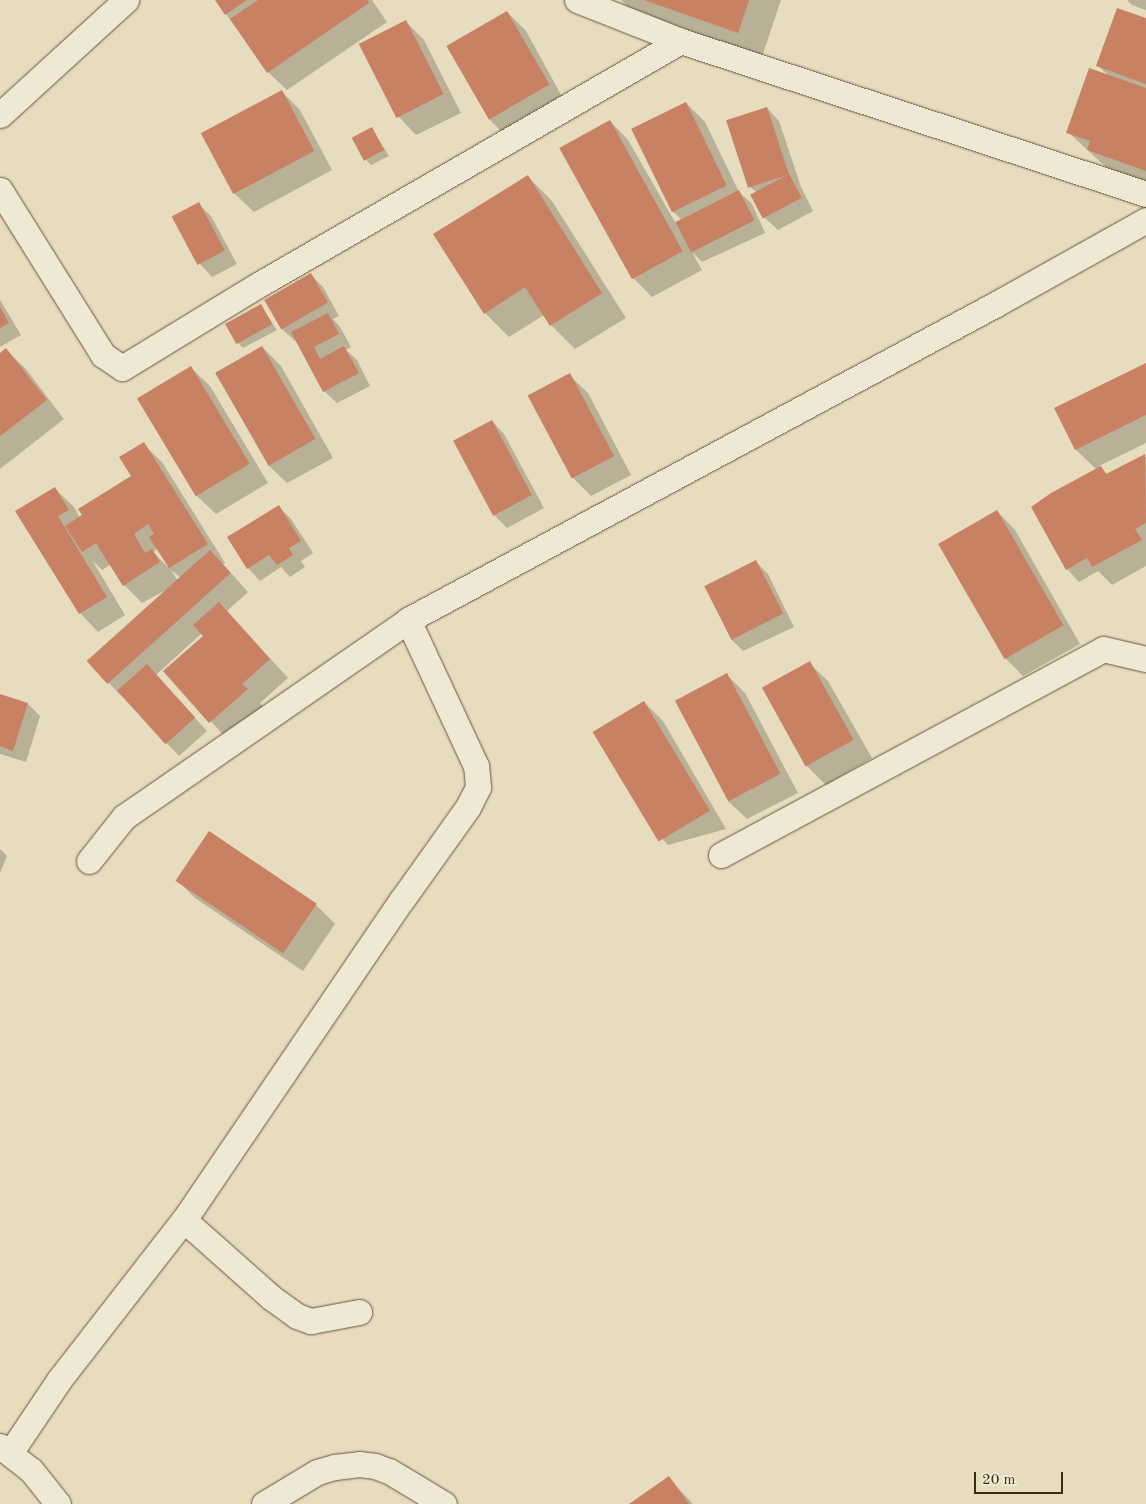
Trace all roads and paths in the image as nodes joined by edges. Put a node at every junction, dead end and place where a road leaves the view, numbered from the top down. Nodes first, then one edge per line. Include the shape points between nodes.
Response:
1 (126, 0) edge
2 (577, 0) edge
3 (680, 41) junction
4 (0, 115) edge
5 (0, 190) edge
6 (1146, 194) edge
7 (1146, 220) edge
8 (408, 620) junction
9 (1146, 659) edge
10 (721, 855) dead end
11 (89, 861) dead end
12 (184, 1220) junction
13 (359, 1312) dead end
14 (5, 1449) edge
15 (58, 1504) edge
16 (264, 1504) edge
17 (444, 1504) edge

1 - 4 street
2 - 3 street
3 - 5 street via 258,285 122,368 102,355
3 - 6 street
7 - 8 street via 988,309
8 - 11 street via 124,818
8 - 12 street via 476,766 478,787 468,807
9 - 10 street via 1103,649
12 - 13 street via 297,1316 311,1321
12 - 14 street
14 - 15 street via 31,1470
16 - 17 street via 317,1472 359,1464 389,1471

